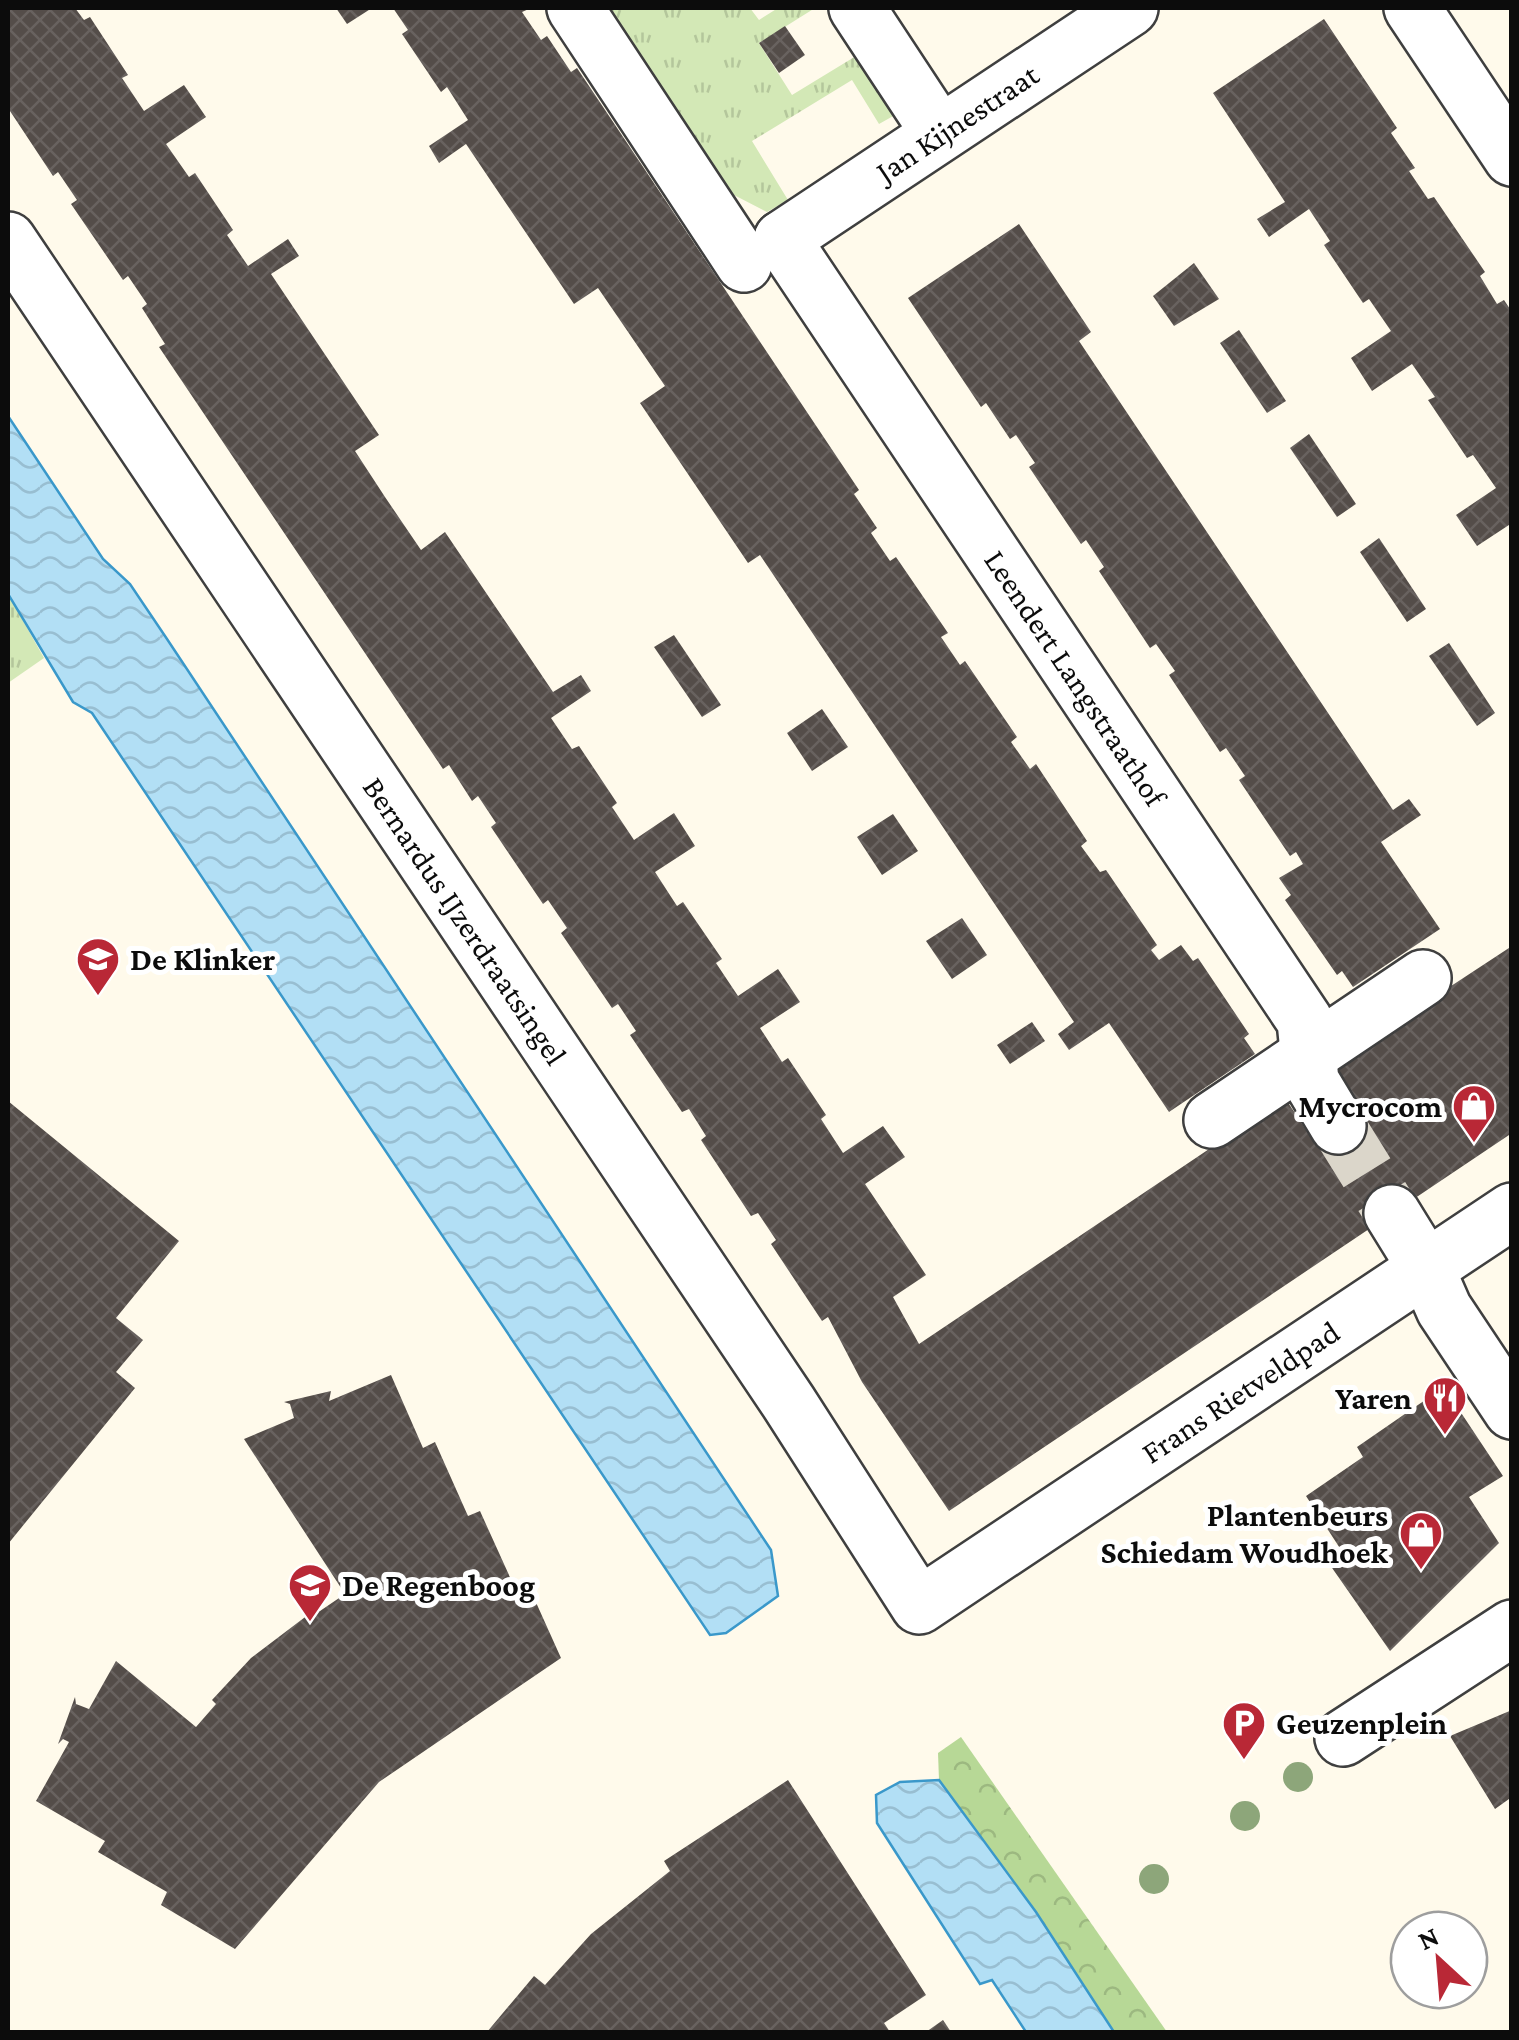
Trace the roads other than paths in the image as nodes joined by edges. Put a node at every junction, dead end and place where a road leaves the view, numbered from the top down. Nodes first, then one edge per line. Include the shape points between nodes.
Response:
1 (575, 8) edge
2 (857, 8) edge
3 (1130, 8) edge
4 (1412, 8) edge
5 (938, 131) junction
6 (1512, 158) edge
7 (8, 240) edge
8 (763, 251) junction
9 (1423, 978) dead end
10 (1310, 1053) junction
11 (1212, 1120) dead end
12 (1338, 1126) tunnel mouth
13 (1512, 1212) edge
14 (1392, 1213) tunnel mouth
15 (1426, 1268) junction
16 (1512, 1411) edge
17 (919, 1606) joint
18 (1512, 1628) edge
19 (1343, 1738) dead end

1 - 8 street, Leendert Langstraathof
2 - 5 street
3 - 5 street, Jan Kijnestraat
4 - 6 street
5 - 8 street, Jan Kijnestraat
7 - 17 street, Bernardus IJzerdraatsingel via 790,1403
8 - 10 street, Leendert Langstraathof via 1305,1021
9 - 10 street
10 - 11 street
10 - 12 street, Leendert Langstraathof via 1311,1081
13 - 15 street, Frans Rietveldpad
14 - 15 street
15 - 16 street via 1444,1309
15 - 17 street, Frans Rietveldpad
18 - 19 street

